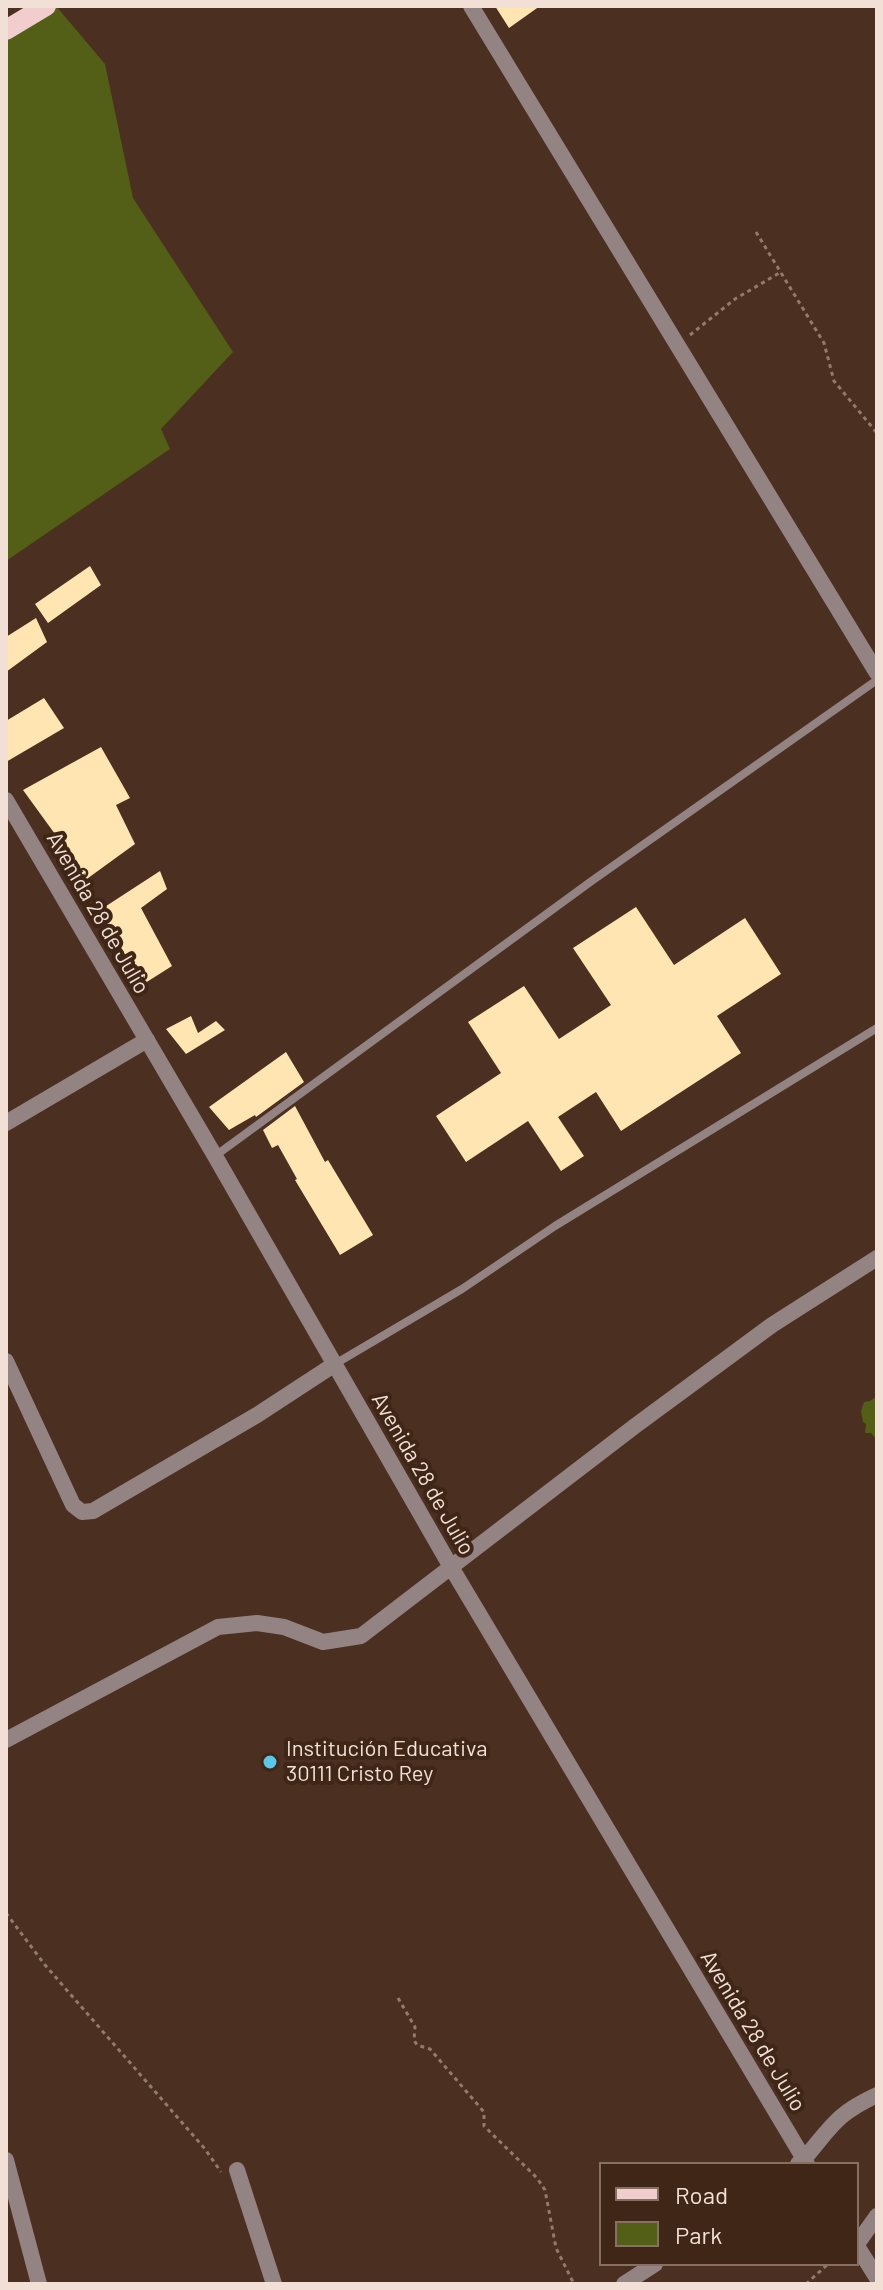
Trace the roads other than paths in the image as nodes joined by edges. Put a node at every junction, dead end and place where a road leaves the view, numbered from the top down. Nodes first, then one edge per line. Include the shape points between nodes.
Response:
1 (46, 6) edge
2 (471, 6) edge
3 (6, 30) edge
4 (877, 673) edge
5 (877, 680) edge
6 (6, 800) edge
7 (877, 1028) edge
8 (147, 1040) junction
9 (6, 1123) edge
10 (215, 1156) junction
11 (877, 1258) edge
12 (6, 1361) edge
13 (335, 1364) junction
14 (451, 1567) junction
15 (6, 1740) edge
16 (877, 2095) edge
17 (6, 2160) edge
18 (803, 2162) edge
19 (237, 2170) dead end
20 (877, 2216) edge
21 (859, 2242) edge
22 (859, 2248) edge
23 (652, 2266) edge
24 (877, 2278) edge
25 (39, 2284) edge
26 (274, 2284) edge
27 (624, 2284) edge

1 - 3 main road
2 - 4 street
5 - 10 lane
6 - 8 street, Avenida 28 de Julio
7 - 13 lane
8 - 9 street
8 - 10 street, Avenida 28 de Julio
10 - 13 street, Avenida 28 de Julio
11 - 14 street via 772,1325
12 - 13 street via 73,1505 82,1512 93,1511
13 - 14 street, Avenida 28 de Julio
14 - 15 street via 361,1636 323,1642 257,1623 218,1627
14 - 18 street, Avenida 28 de Julio
16 - 18 street via 827,2128
17 - 25 street
19 - 26 street
20 - 21 street
22 - 24 street
23 - 27 street

